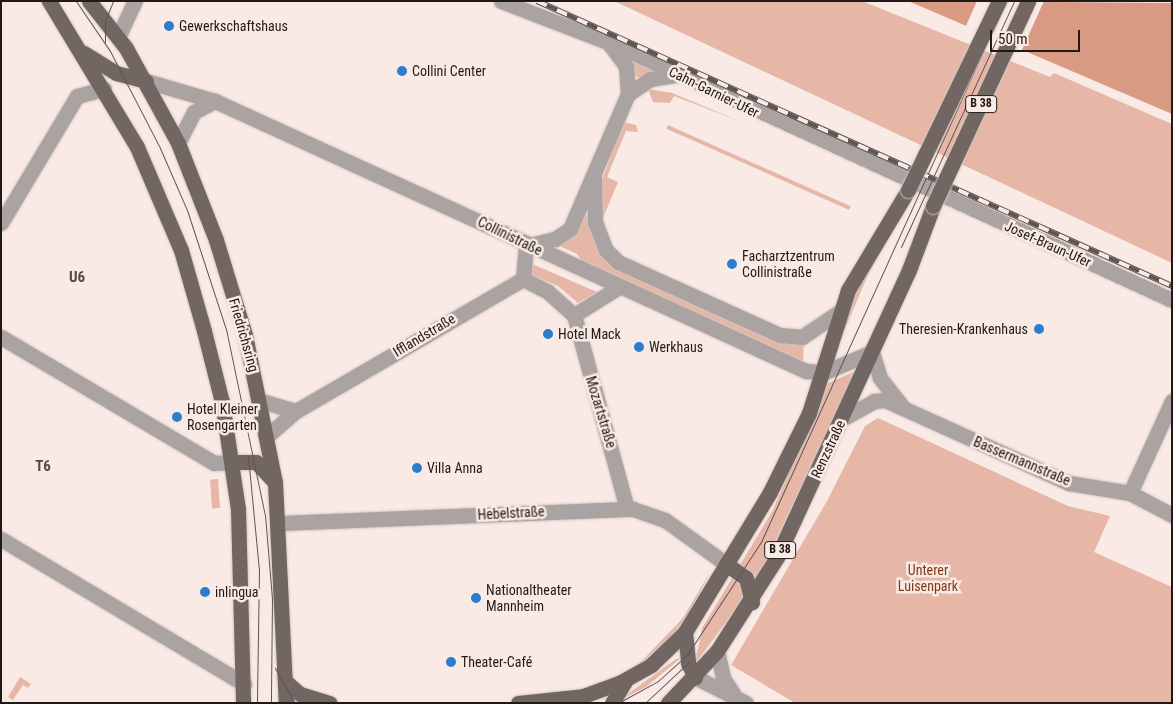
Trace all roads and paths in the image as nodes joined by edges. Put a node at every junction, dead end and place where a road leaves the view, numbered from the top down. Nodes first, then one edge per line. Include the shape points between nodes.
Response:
1 (49, 1) edge
2 (89, 1) edge
3 (135, 1) edge
4 (501, 1) edge
5 (999, 1) edge
6 (1028, 1) edge
7 (118, 37) junction
8 (610, 45) junction
9 (80, 51) junction
10 (675, 75) junction
11 (146, 81) junction
12 (104, 89) junction
13 (628, 94) junction
14 (215, 101) junction
15 (178, 143) junction
16 (594, 176) junction
17 (925, 188) joint
18 (1, 223) edge
19 (526, 246) junction
20 (523, 280) junction
21 (618, 287) junction
22 (1172, 300) edge
23 (839, 312) junction
24 (574, 315) junction
25 (1, 337) edge
26 (872, 352) junction
27 (822, 373) junction
28 (261, 401) junction
29 (1172, 401) edge
30 (903, 407) junction
31 (296, 411) junction
32 (842, 419) junction
33 (267, 436) junction
34 (233, 462) junction
35 (275, 482) junction
36 (1130, 493) junction
37 (627, 509) junction
38 (1172, 515) edge
39 (280, 523) junction
40 (1, 538) edge
41 (726, 564) junction
42 (752, 602) junction
43 (685, 632) junction
44 (716, 651) junction
45 (695, 677) junction
46 (626, 680) junction
47 (286, 682) junction
48 (244, 684) junction
49 (740, 699) edge
50 (243, 703) edge
51 (286, 703) edge
52 (330, 703) edge
53 (518, 703) edge
54 (612, 703) edge
55 (668, 703) edge

1 - 9 main road
2 - 7 main road, Friedrichsring
3 - 7 street
4 - 8 street, Cahn-Garnier-Ufer via 553,18
5 - 23 main road, B 38, bridge via 908,190 858,268
6 - 26 main road, Renzstraße / B 38, bridge via 933,206
7 - 11 main road, Friedrichsring
8 - 10 street, Cahn-Garnier-Ufer
8 - 13 street via 626,66
9 - 11 main road via 116,73
9 - 12 main road
10 - 13 street via 650,79
10 - 17 street, Cahn-Garnier-Ufer
11 - 14 street, Collinistraße
11 - 15 main road, Friedrichsring
12 - 18 street via 77,96
12 - 34 main road via 137,147 180,250 216,371
13 - 16 street
14 - 15 street via 194,112
14 - 19 street, Collinistraße
15 - 28 main road, Friedrichsring via 216,240
16 - 19 street via 570,229 555,239
16 - 23 street via 595,222 606,250 618,262 780,335 802,337
17 - 22 street, Josef-Braun-Ufer
19 - 20 street
19 - 21 street, Collinistraße
20 - 24 street via 547,291
20 - 31 street, Ifflandstraße
21 - 24 street
21 - 27 street, Collinistraße via 806,371
23 - 27 main road, B 38
24 - 37 street, Mozartstraße
25 - 34 street via 214,463
26 - 27 street
26 - 30 street, Bassermannstraße via 880,378
26 - 32 main road, Renzstraße / B 38
27 - 41 main road, B 38 via 809,414 770,492
28 - 31 street
28 - 33 main road, Friedrichsring
29 - 36 street
30 - 32 street, Bassermannstraße via 874,401
30 - 36 street, Bassermannstraße via 1069,483
31 - 33 street, Ifflandstraße
32 - 42 main road, Renzstraße / B 38
33 - 35 main road, Friedrichsring
34 - 35 main road via 256,462
34 - 48 main road
35 - 39 main road, Friedrichsring
36 - 38 street, Bassermannstraße
37 - 39 street, Hebelstraße
37 - 41 street, Hebelstraße via 666,520
39 - 47 main road, Friedrichsring
40 - 48 street
41 - 42 main road via 746,578
41 - 43 main road, B 38
42 - 44 main road, Renzstraße / B 38
43 - 45 main road via 688,662
43 - 46 main road, B 38 via 651,665
44 - 45 main road, Renzstraße / B 38
44 - 49 street
45 - 49 street
45 - 55 main road, B 38
46 - 53 main road, B 38 via 583,696
46 - 54 main road
47 - 51 main road, Friedrichsring
47 - 52 main road via 300,694
48 - 50 main road

